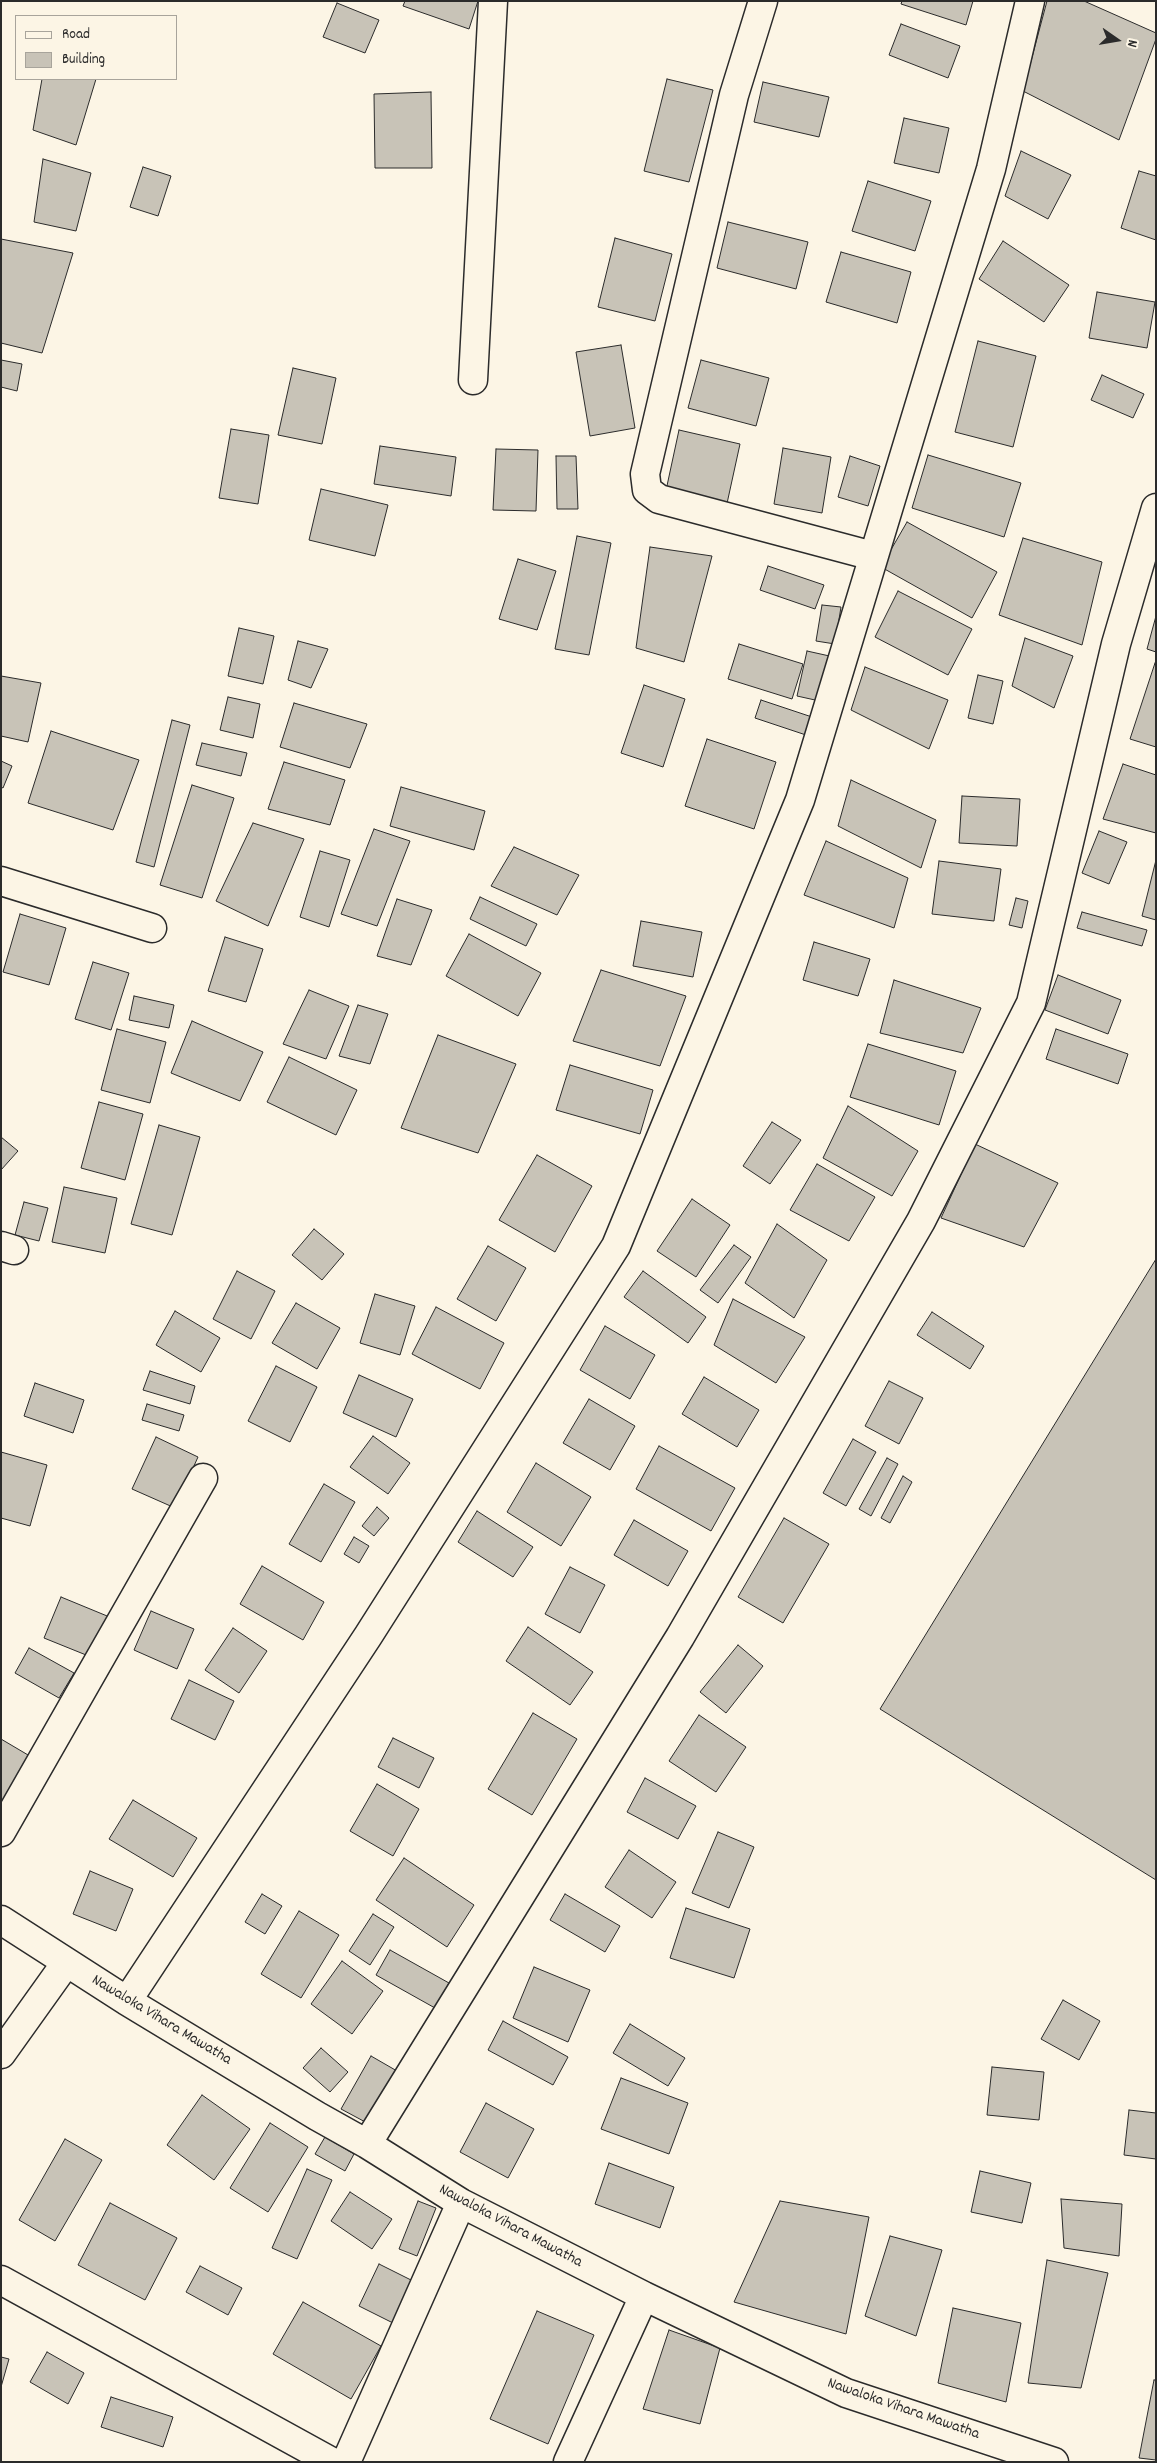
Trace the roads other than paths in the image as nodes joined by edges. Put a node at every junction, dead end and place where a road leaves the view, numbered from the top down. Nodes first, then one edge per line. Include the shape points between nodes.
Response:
1 (493, 1) edge
2 (762, 1) edge
3 (1030, 1) edge
4 (473, 380) dead end
5 (1156, 508) edge
6 (873, 556) junction
7 (1, 881) edge
8 (152, 928) dead end
9 (203, 1478) dead end
10 (1, 1832) edge
11 (1, 1920) edge
12 (66, 1963) junction
13 (127, 2001) junction
14 (1, 2054) edge
15 (367, 2144) junction
16 (461, 2203) junction
17 (1, 2280) edge
18 (644, 2296) junction
19 (332, 2462) edge
20 (346, 2462) edge
21 (568, 2462) edge
22 (1054, 2462) edge

1 - 4 street
2 - 6 street via 732,105 645,474 647,490 659,500
3 - 6 street via 991,169
5 - 15 street via 1116,644 1031,1003 921,1221 680,1637
6 - 13 street via 800,800 616,1246 368,1636
7 - 8 street
9 - 10 street
11 - 12 street, Nawaloka Vihara Mawatha
12 - 13 street, Nawaloka Vihara Mawatha
12 - 14 street
13 - 15 street, Nawaloka Vihara Mawatha
15 - 16 street, Nawaloka Vihara Mawatha
16 - 18 street, Nawaloka Vihara Mawatha
16 - 20 street
17 - 19 street
18 - 21 street
18 - 22 street, Nawaloka Vihara Mawatha via 846,2393

